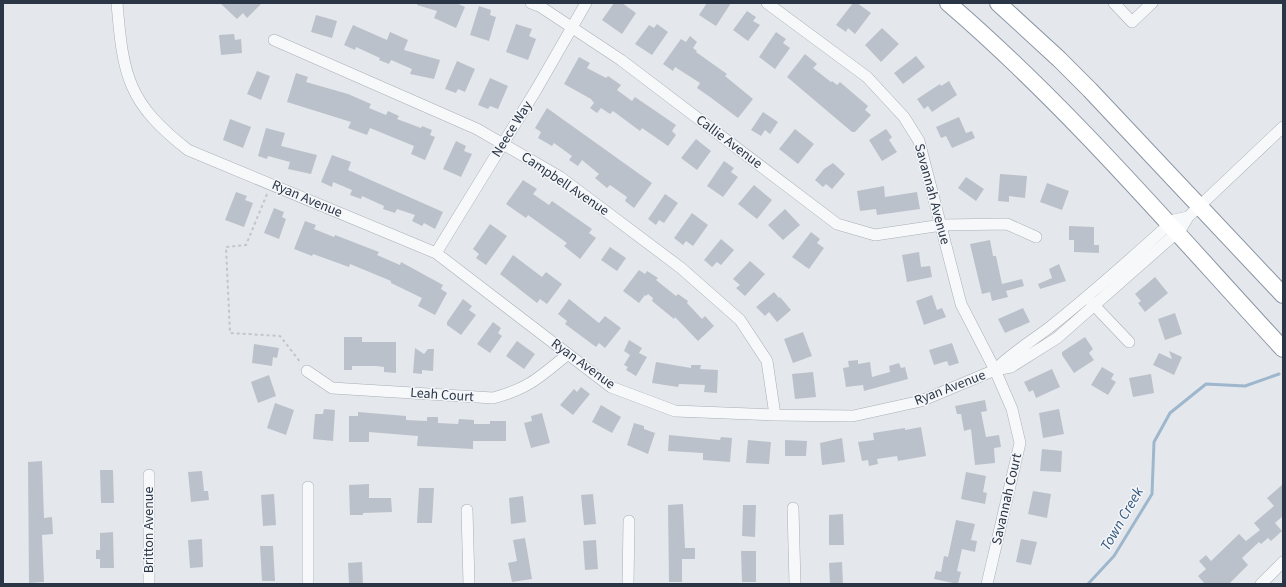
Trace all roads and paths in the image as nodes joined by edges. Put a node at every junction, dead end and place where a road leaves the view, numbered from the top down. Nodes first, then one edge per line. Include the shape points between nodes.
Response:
1 (117, 3) edge
2 (531, 3) edge
3 (586, 3) edge
4 (767, 3) edge
5 (948, 3) edge
6 (998, 3) edge
7 (1114, 3) edge
8 (1152, 3) edge
9 (572, 28) junction
10 (274, 40) dead end
11 (1283, 127) edge
12 (504, 143) junction
13 (271, 184) junction
14 (1200, 206) junction
15 (942, 225) junction
16 (1173, 229) junction
17 (1036, 237) dead end
18 (436, 253) junction
19 (1283, 296) edge
20 (1086, 298) junction
21 (1095, 306) junction
22 (1129, 342) dead end
23 (1283, 349) edge
24 (568, 354) junction
25 (995, 370) junction
26 (307, 371) joint
27 (775, 415) junction
28 (149, 475) dead end
29 (308, 487) dead end
30 (793, 508) dead end
31 (467, 510) dead end
32 (629, 520) dead end
33 (1283, 562) edge
34 (149, 584) edge
35 (308, 584) edge
36 (468, 584) edge
37 (628, 584) edge
38 (795, 584) edge
39 (987, 584) edge
40 (1261, 584) edge

1 - 13 street, Ryan Avenue via 124,62 129,81 144,109 163,131 188,150
2 - 9 street, Callie Avenue
3 - 9 street, Neece Way
4 - 15 street, Savannah Avenue via 867,77 904,117 919,141
5 - 16 highway via 1026,74
6 - 14 highway via 1059,58
7 - 8 street via 1132,22
9 - 12 street, Neece Way
9 - 15 street, Callie Avenue via 621,60 837,224 876,235
10 - 12 street, Campbell Avenue
11 - 14 street, Ryan Avenue
12 - 18 street, Neece Way
12 - 27 street, Campbell Avenue via 560,177 681,268 740,320 767,361
13 - 18 street, Ryan Avenue
13 - 26 path via 246,245 226,247 230,333 280,336
14 - 16 street, Ryan Avenue via 1188,217 1181,229
14 - 19 highway
15 - 17 street, Callie Avenue via 1006,224
15 - 25 street, Savannah Avenue via 961,304
16 - 20 street, Ryan Avenue
16 - 21 street, Ryan Avenue
16 - 23 highway
18 - 24 street, Ryan Avenue
20 - 21 street
20 - 25 street, Ryan Avenue via 1006,358
21 - 22 street
21 - 25 street, Ryan Avenue via 1057,338 1010,367
24 - 26 street, Leah Court via 536,381 515,392 493,398 332,388
24 - 27 street, Ryan Avenue via 611,387 675,411
25 - 27 street, Ryan Avenue via 921,401 853,416
25 - 39 street, Savannah Court via 1012,409 1020,443
28 - 34 street, Britton Avenue
29 - 35 street
30 - 38 street
31 - 36 street
32 - 37 street
33 - 40 street

